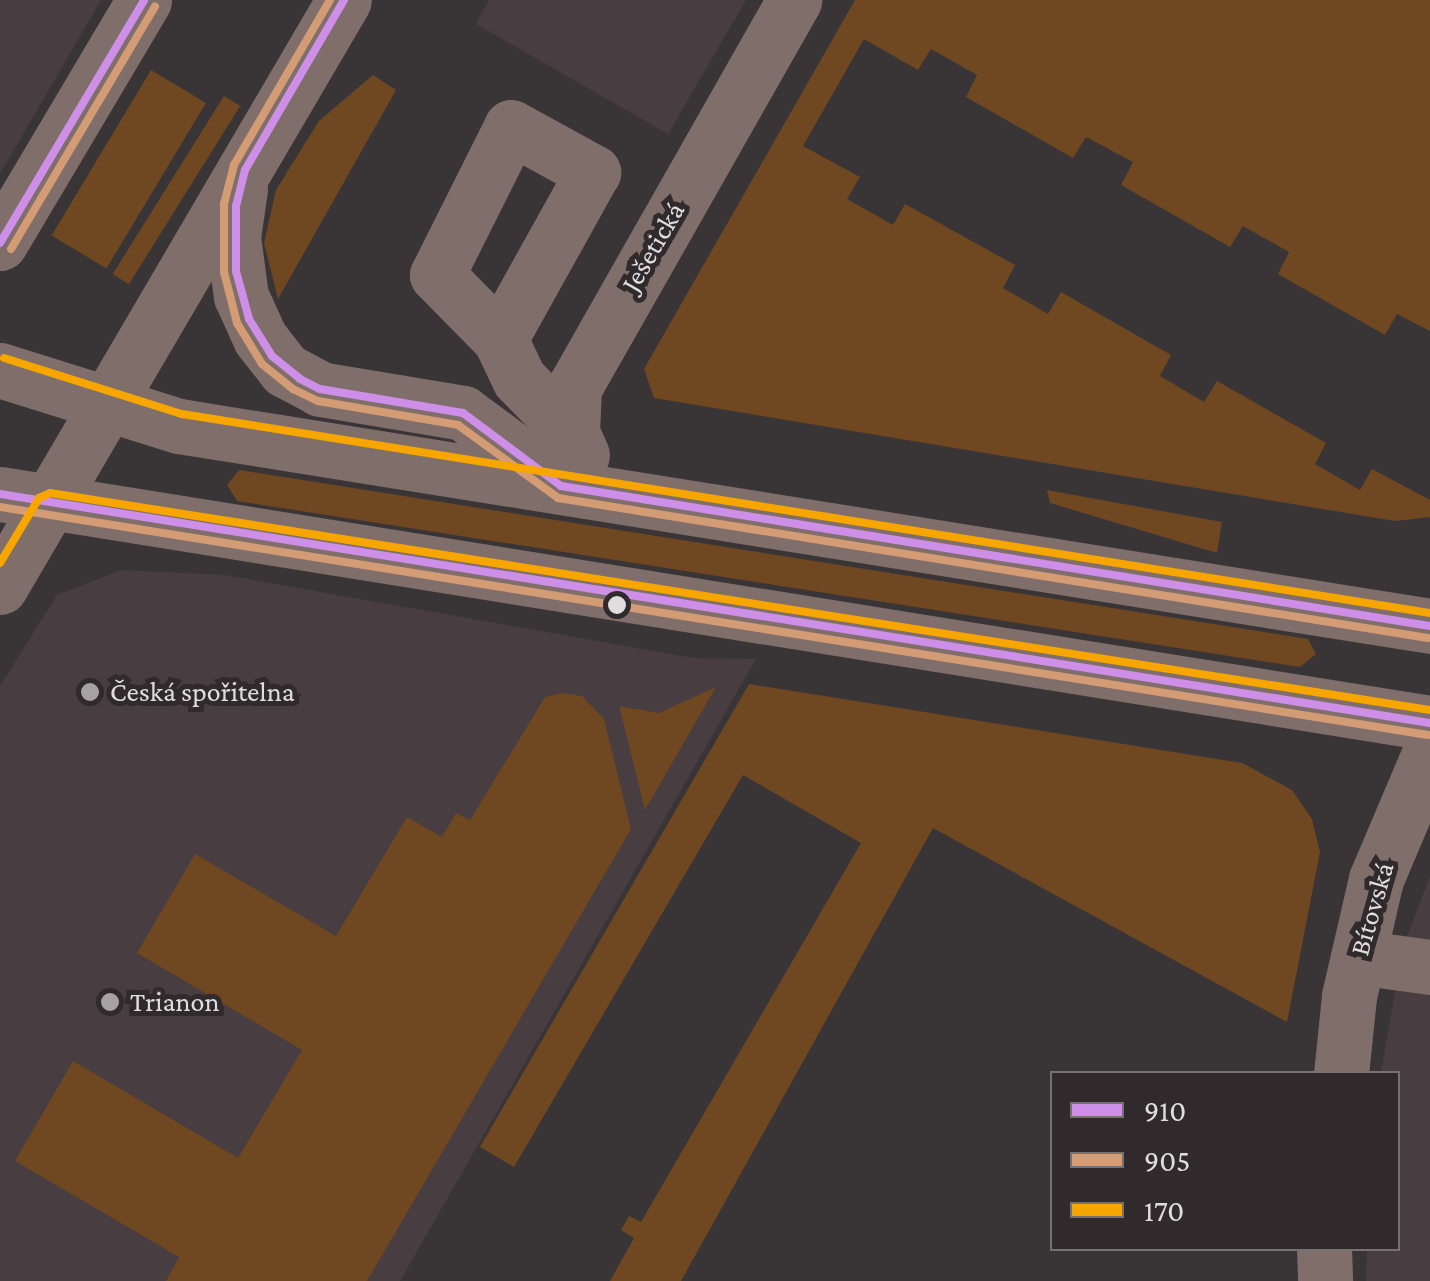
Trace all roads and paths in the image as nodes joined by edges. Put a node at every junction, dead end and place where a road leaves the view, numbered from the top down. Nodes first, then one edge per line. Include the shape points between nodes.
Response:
1 (144, 0) edge
2 (344, 0) edge
3 (794, 0) edge
4 (245, 170) junction
5 (0, 243) edge
6 (500, 340) dead end
7 (0, 370) edge
8 (107, 406) junction
9 (572, 433) junction
10 (562, 486) junction
11 (616, 494) junction
12 (25, 500) edge
13 (0, 587) edge
14 (1430, 626) edge
15 (1430, 723) edge
16 (1430, 752) edge
17 (1358, 957) junction
18 (1430, 967) edge
19 (1341, 1071) edge
20 (1324, 1251) edge
21 (1325, 1281) edge

1 - 5 street
2 - 4 street
3 - 9 street, Ješetická via 574,388
4 - 8 street
4 - 10 street via 236,206 236,271 250,319 285,370 320,390 463,413
6 - 9 street via 519,379
7 - 8 street
8 - 10 street via 180,426
8 - 12 street
9 - 11 street via 593,476
10 - 11 street
11 - 14 street
12 - 13 street
12 - 15 street
16 - 17 street, Bítovská via 1376,880
17 - 18 street
17 - 19 street, Bítovská
20 - 21 street

